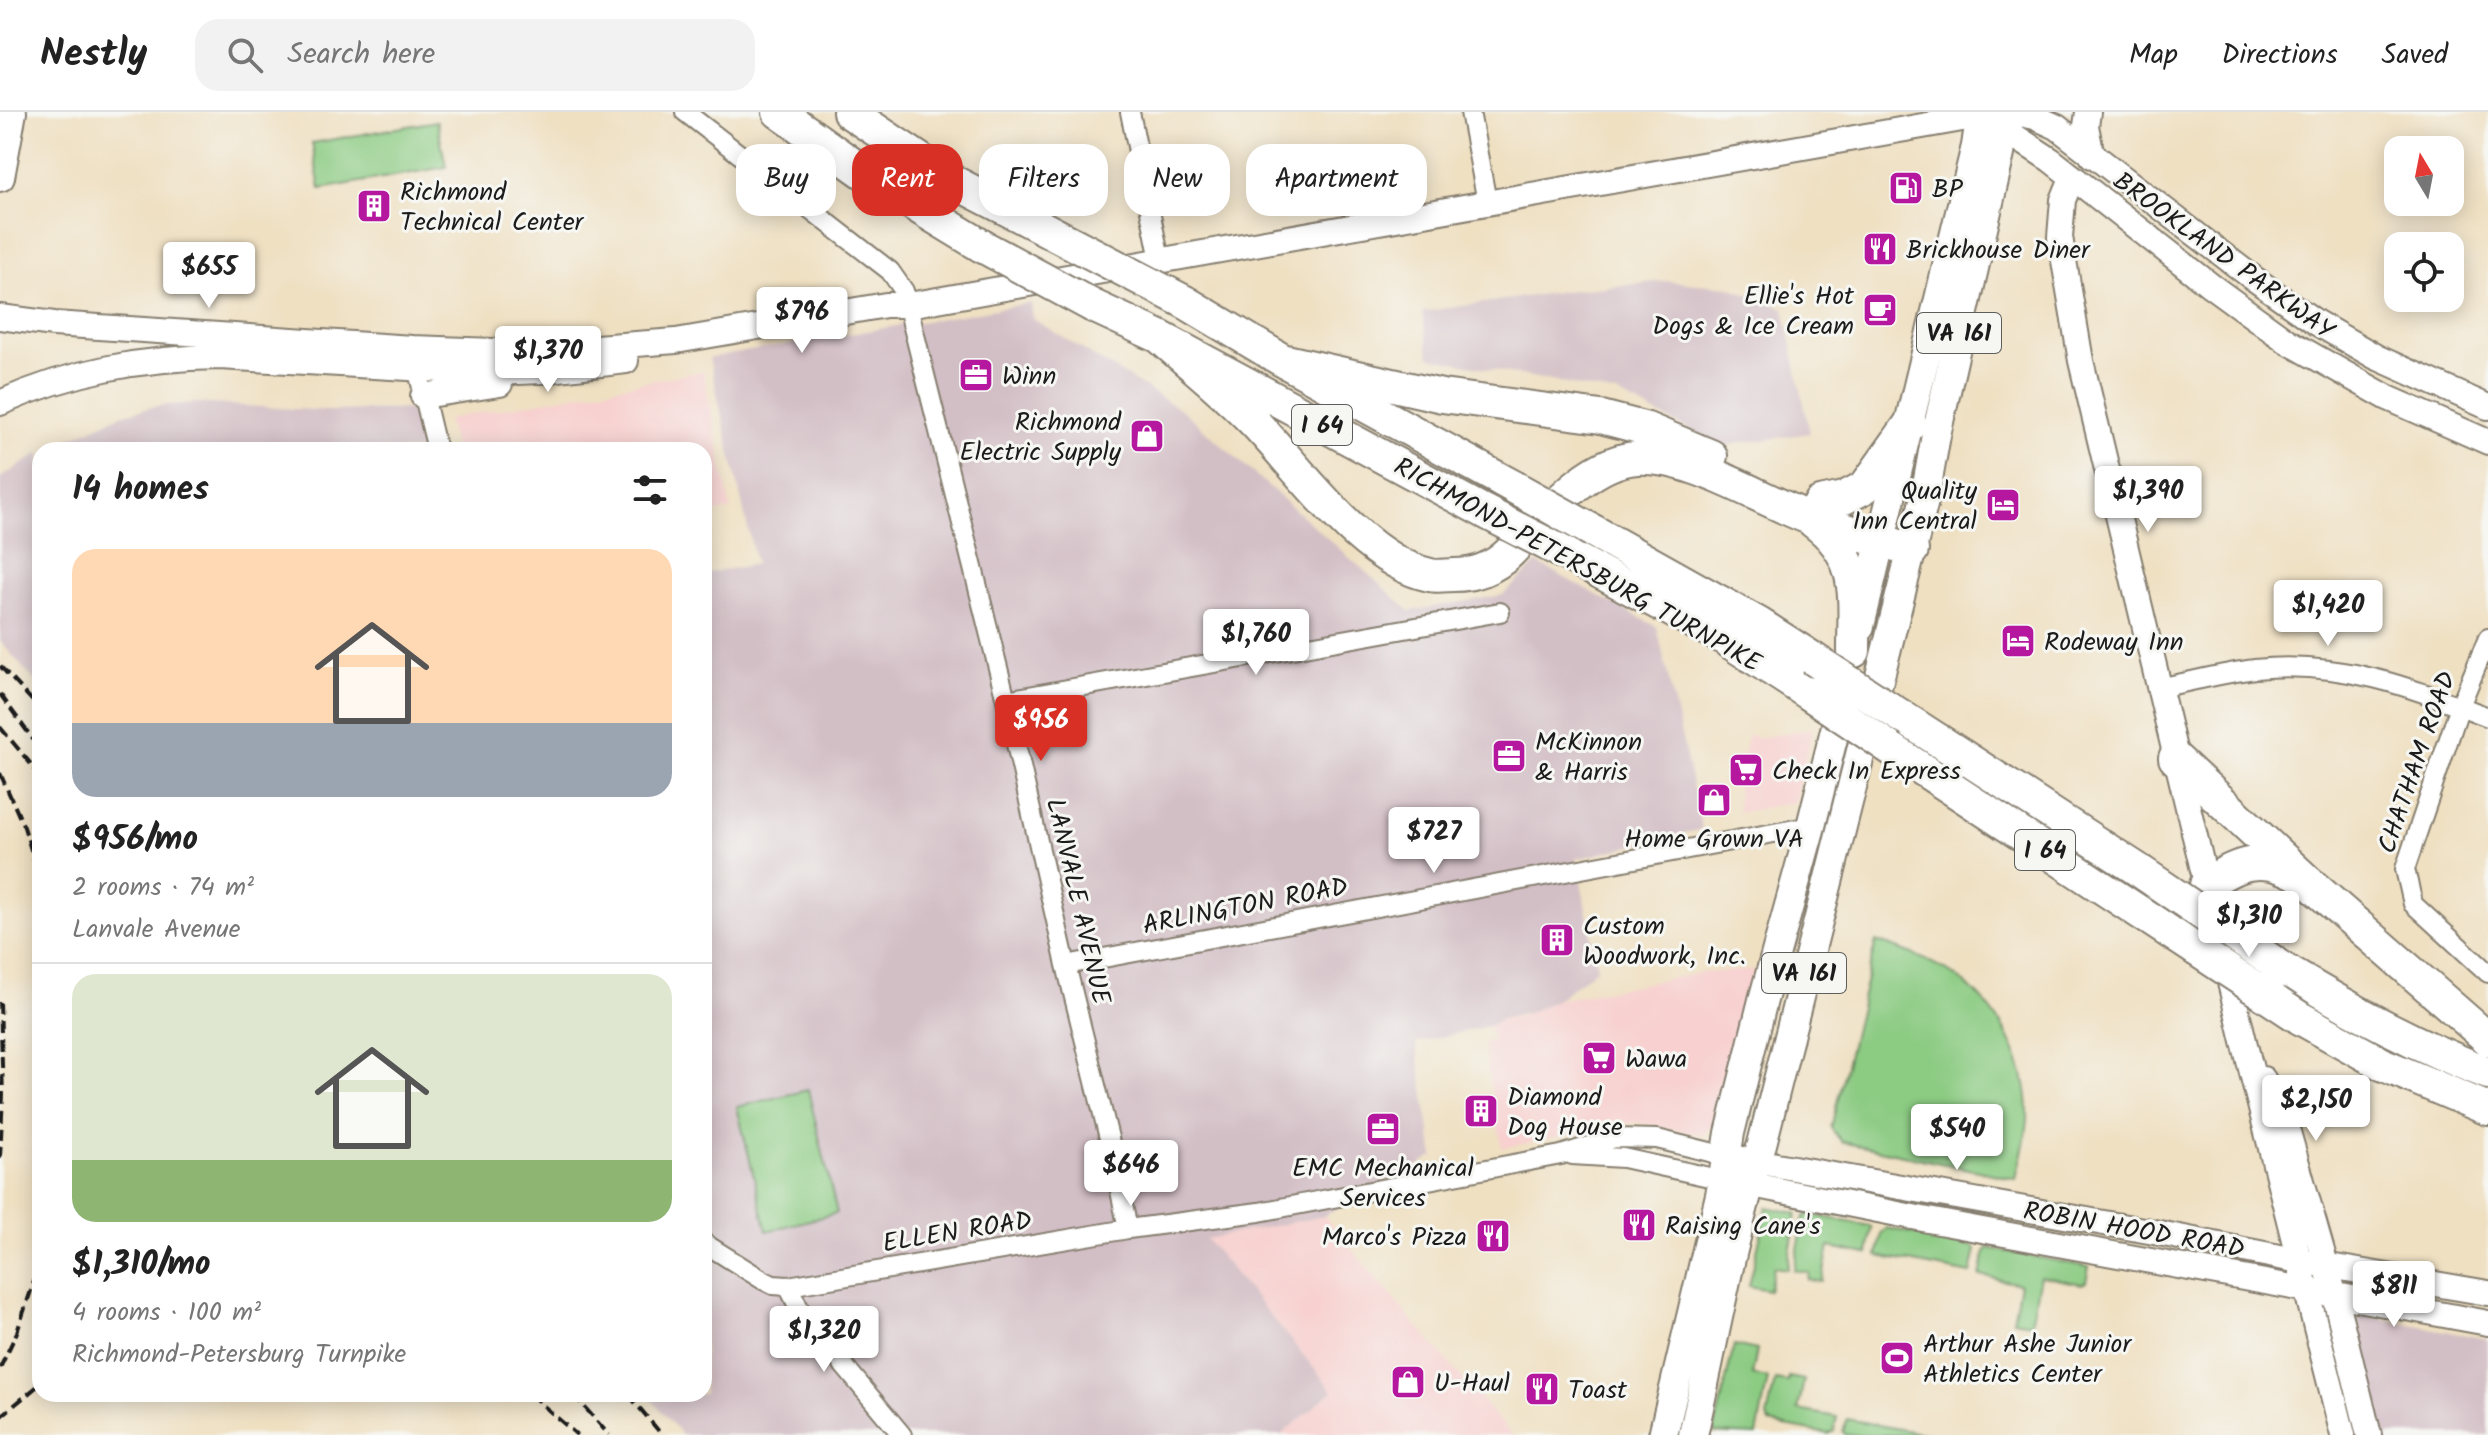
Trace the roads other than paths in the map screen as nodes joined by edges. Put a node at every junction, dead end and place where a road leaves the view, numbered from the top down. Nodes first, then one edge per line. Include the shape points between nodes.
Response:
1 (12, 112) edge
2 (685, 112) edge
3 (779, 112) edge
4 (849, 112) edge
5 (1130, 112) edge
6 (1470, 112) edge
7 (2088, 112) edge
8 (1998, 115) edge
9 (2092, 156) junction
10 (0, 177) edge
11 (2072, 178) junction
12 (1487, 202) junction
13 (1160, 260) junction
14 (909, 305) junction
15 (0, 317) edge
16 (1160, 337) junction
17 (415, 359) junction
18 (1282, 360) junction
19 (581, 367) junction
20 (423, 396) junction
21 (0, 403) edge
22 (2488, 407) edge
23 (1910, 424) junction
24 (435, 442) edge
25 (2488, 442) edge
26 (1814, 511) junction
27 (1898, 539) junction
28 (1500, 612) dead end
29 (2488, 638) edge
30 (1854, 651) junction
31 (2158, 688) junction
32 (1006, 700) junction
33 (2460, 706) junction
34 (2488, 717) edge
35 (2175, 758) junction
36 (1811, 826) junction
37 (2306, 880) junction
38 (2206, 885) junction
39 (1066, 965) junction
40 (2488, 973) edge
41 (1801, 988) junction
42 (2488, 1039) edge
43 (2245, 1045) junction
44 (2488, 1073) edge
45 (2488, 1109) edge
46 (1739, 1170) junction
47 (2023, 1208) junction
48 (1928, 1220) junction
49 (1128, 1229) junction
50 (712, 1248) edge
51 (2300, 1261) junction
52 (2325, 1266) junction
53 (788, 1286) junction
54 (2307, 1289) junction
55 (2334, 1293) junction
56 (2488, 1293) edge
57 (2488, 1323) edge
58 (902, 1435) edge
59 (1663, 1435) edge
60 (1693, 1435) edge
61 (2343, 1435) edge
62 (2369, 1435) edge

1 - 10 main road
2 - 14 street, LANVALE AVENUE via 890,271
3 - 16 highway, RICHMOND-PETERSBURG TURNPIKE / I 64, bridge via 880,184 982,246
4 - 18 highway, RICHMOND-PETERSBURG TURNPIKE / I 64, bridge via 952,181 1185,302
5 - 13 street
6 - 12 street
7 - 9 main road
8 - 9 main road, BROOKLAND PARKWAY via 2042,119
8 - 11 main road, BROOKLAND PARKWAY
8 - 12 main road
8 - 23 main road, VA 161 via 1976,146
8 - 27 main road, VA 161
9 - 22 main road, BROOKLAND PARKWAY via 2317,323 2376,357
11 - 25 main road, BROOKLAND PARKWAY via 2300,350 2388,398
11 - 31 main road via 2060,229 2074,322
12 - 13 main road
13 - 14 main road
14 - 17 main road via 638,345
14 - 19 main road via 893,315
14 - 32 street, LANVALE AVENUE
15 - 17 main road
16 - 26 highway via 1249,417 1369,545 1431,576 1486,569 1596,471 1623,460 1675,463
16 - 45 highway, RICHMOND-PETERSBURG TURNPIKE / I 64, bridge via 1725,639 2300,1018 2384,1065
17 - 19 main road via 494,373
17 - 20 street
17 - 21 main road via 151,359 57,380
18 - 26 highway via 1417,392 1601,417 1647,429
18 - 44 highway, RICHMOND-PETERSBURG TURNPIKE / I 64, bridge via 1759,624 2359,1015
19 - 20 main road
20 - 24 street
23 - 26 highway via 1865,487
23 - 27 main road, VA 161
26 - 27 highway
26 - 30 highway via 1846,555 1851,571
27 - 30 main road, VA 161
27 - 41 main road, VA 161
28 - 32 street
29 - 33 street, CHATHAM ROAD
30 - 36 main road, VA 161
31 - 33 street via 2256,669 2322,668 2397,682
31 - 35 main road
32 - 39 street, LANVALE AVENUE
33 - 34 street
33 - 40 street, CHATHAM ROAD via 2405,869 2413,904
35 - 37 highway
35 - 38 main road
36 - 39 street, ARLINGTON ROAD
36 - 41 main road via 1824,849 1805,935
36 - 46 main road, VA 161 via 1763,1000
37 - 38 highway via 2285,867 2255,863 2227,870
37 - 42 highway
38 - 43 main road
39 - 49 street, LANVALE AVENUE
41 - 46 main road, VA 161
43 - 51 main road
43 - 52 main road via 2284,1118
46 - 47 main road, ROBIN HOOD ROAD
46 - 48 main road, ROBIN HOOD ROAD
46 - 49 street, ELLEN ROAD via 1561,1155 1259,1212
46 - 59 main road, VA 161
46 - 60 main road, VA 161
47 - 48 main road via 2012,1221 1998,1223 1953,1216
47 - 51 main road, ROBIN HOOD ROAD
48 - 54 main road, ROBIN HOOD ROAD
49 - 53 street, ELLEN ROAD
50 - 53 street, ELLEN ROAD via 773,1285
51 - 52 main road, ROBIN HOOD ROAD
51 - 54 main road
52 - 55 main road
52 - 56 main road, ROBIN HOOD ROAD
53 - 58 street via 804,1318
54 - 55 main road, ROBIN HOOD ROAD
54 - 61 main road
55 - 57 main road, ROBIN HOOD ROAD
55 - 62 main road

